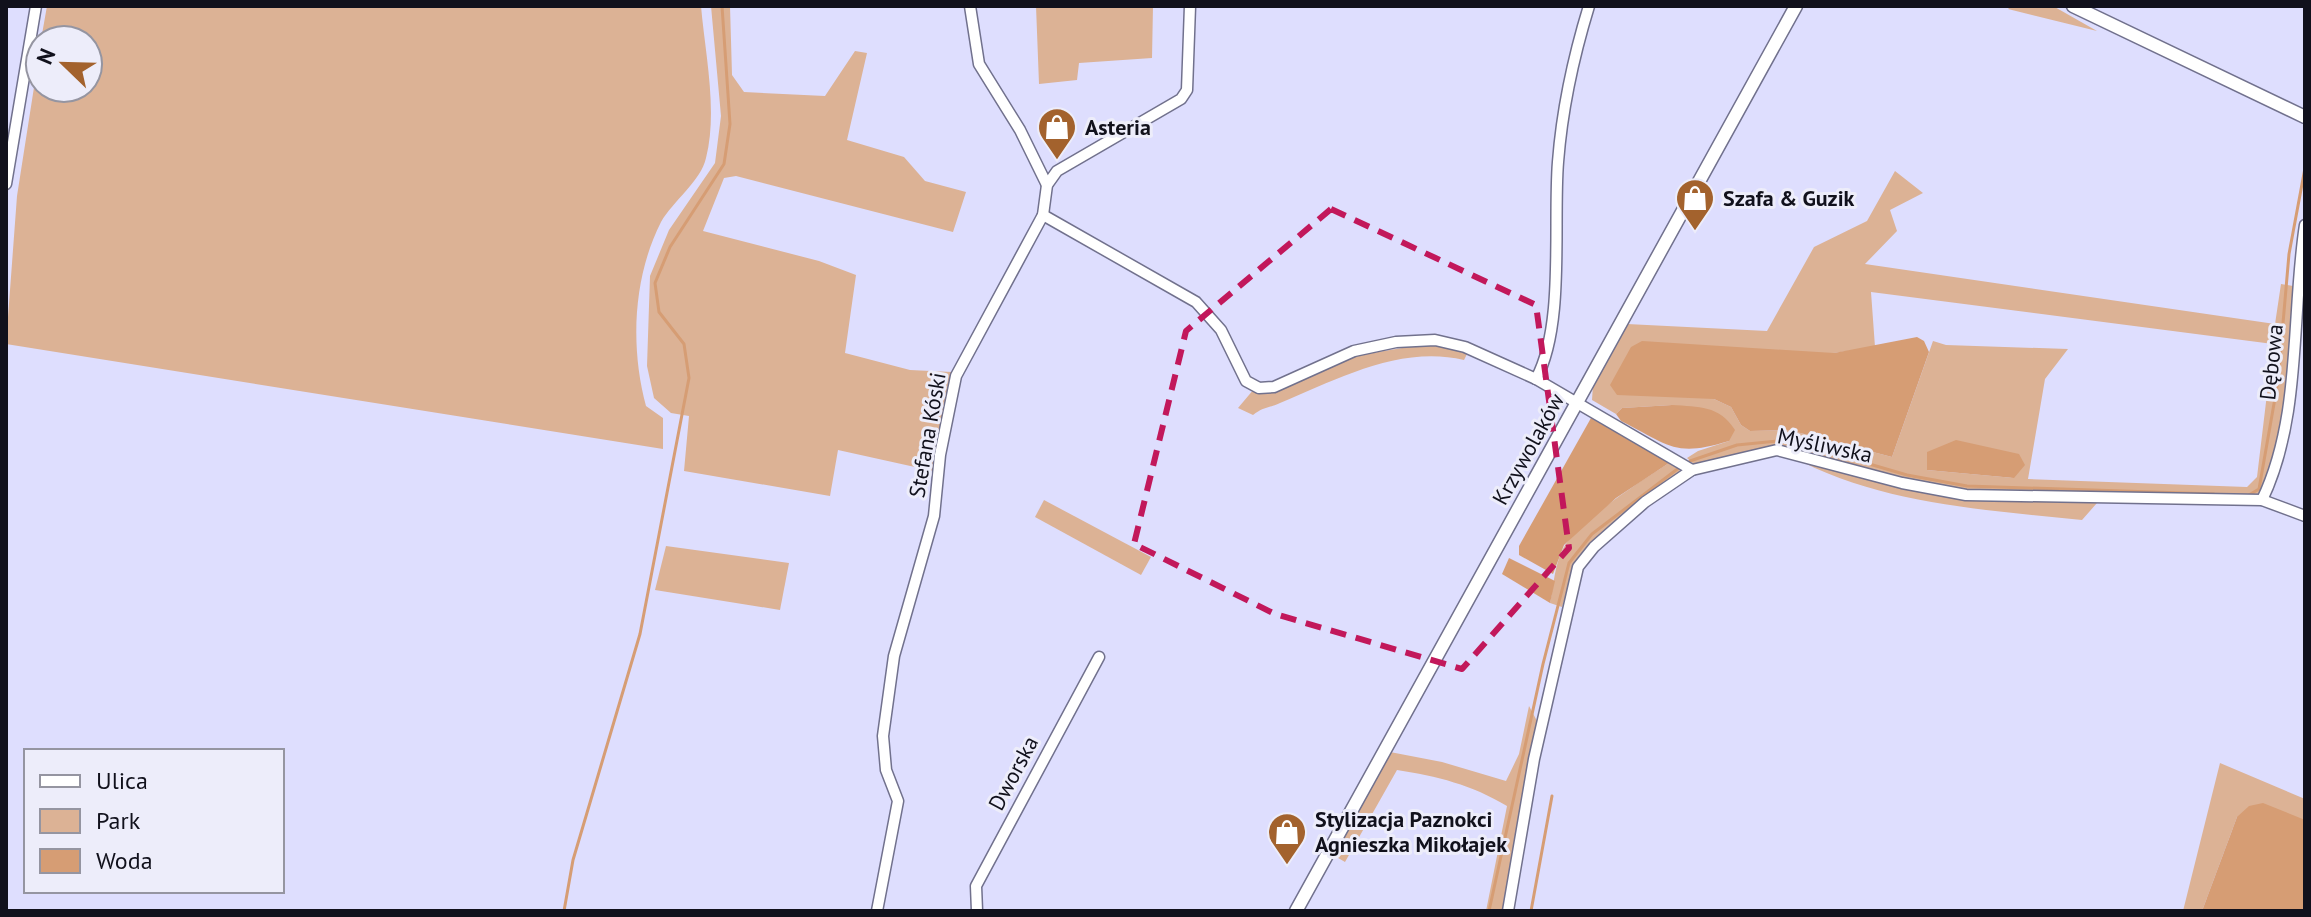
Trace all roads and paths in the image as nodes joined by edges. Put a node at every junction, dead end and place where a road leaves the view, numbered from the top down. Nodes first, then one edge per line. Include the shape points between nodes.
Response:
1 (36, 6) edge
2 (970, 6) edge
3 (1190, 6) edge
4 (1589, 6) edge
5 (1796, 6) edge
6 (2073, 6) edge
7 (2305, 117) edge
8 (6, 184) edge
9 (1047, 185) junction
10 (1043, 215) junction
11 (2305, 225) edge
12 (1536, 379) junction
13 (1577, 401) junction
14 (1692, 470) junction
15 (2262, 500) junction
16 (2305, 516) edge
17 (1099, 657) dead end
18 (877, 911) edge
19 (977, 911) edge
20 (1296, 911) edge
21 (1508, 911) edge

1 - 8 street
2 - 9 street via 979,64
3 - 9 street via 1190,81 1181,99 1057,171
4 - 12 street via 1558,160 1551,342
5 - 13 street, Krzywolaków
6 - 7 street
9 - 10 street, Stefana Kóski
10 - 12 street via 1196,302 1221,330 1246,381 1259,388 1274,387 1354,351 1435,340 1465,347
10 - 18 street, Stefana Kóski via 956,376 934,516 892,672 883,736 886,770 898,801
11 - 15 street, Dębowa via 2287,407 2275,472
12 - 13 street
13 - 14 street
13 - 20 street, Krzywolaków
14 - 15 street, Myśliwska via 1777,450 1966,495
14 - 21 street, Myśliwska via 1645,502 1578,567 1534,759
15 - 16 street, Myśliwska
17 - 19 street, Dworska via 976,886

